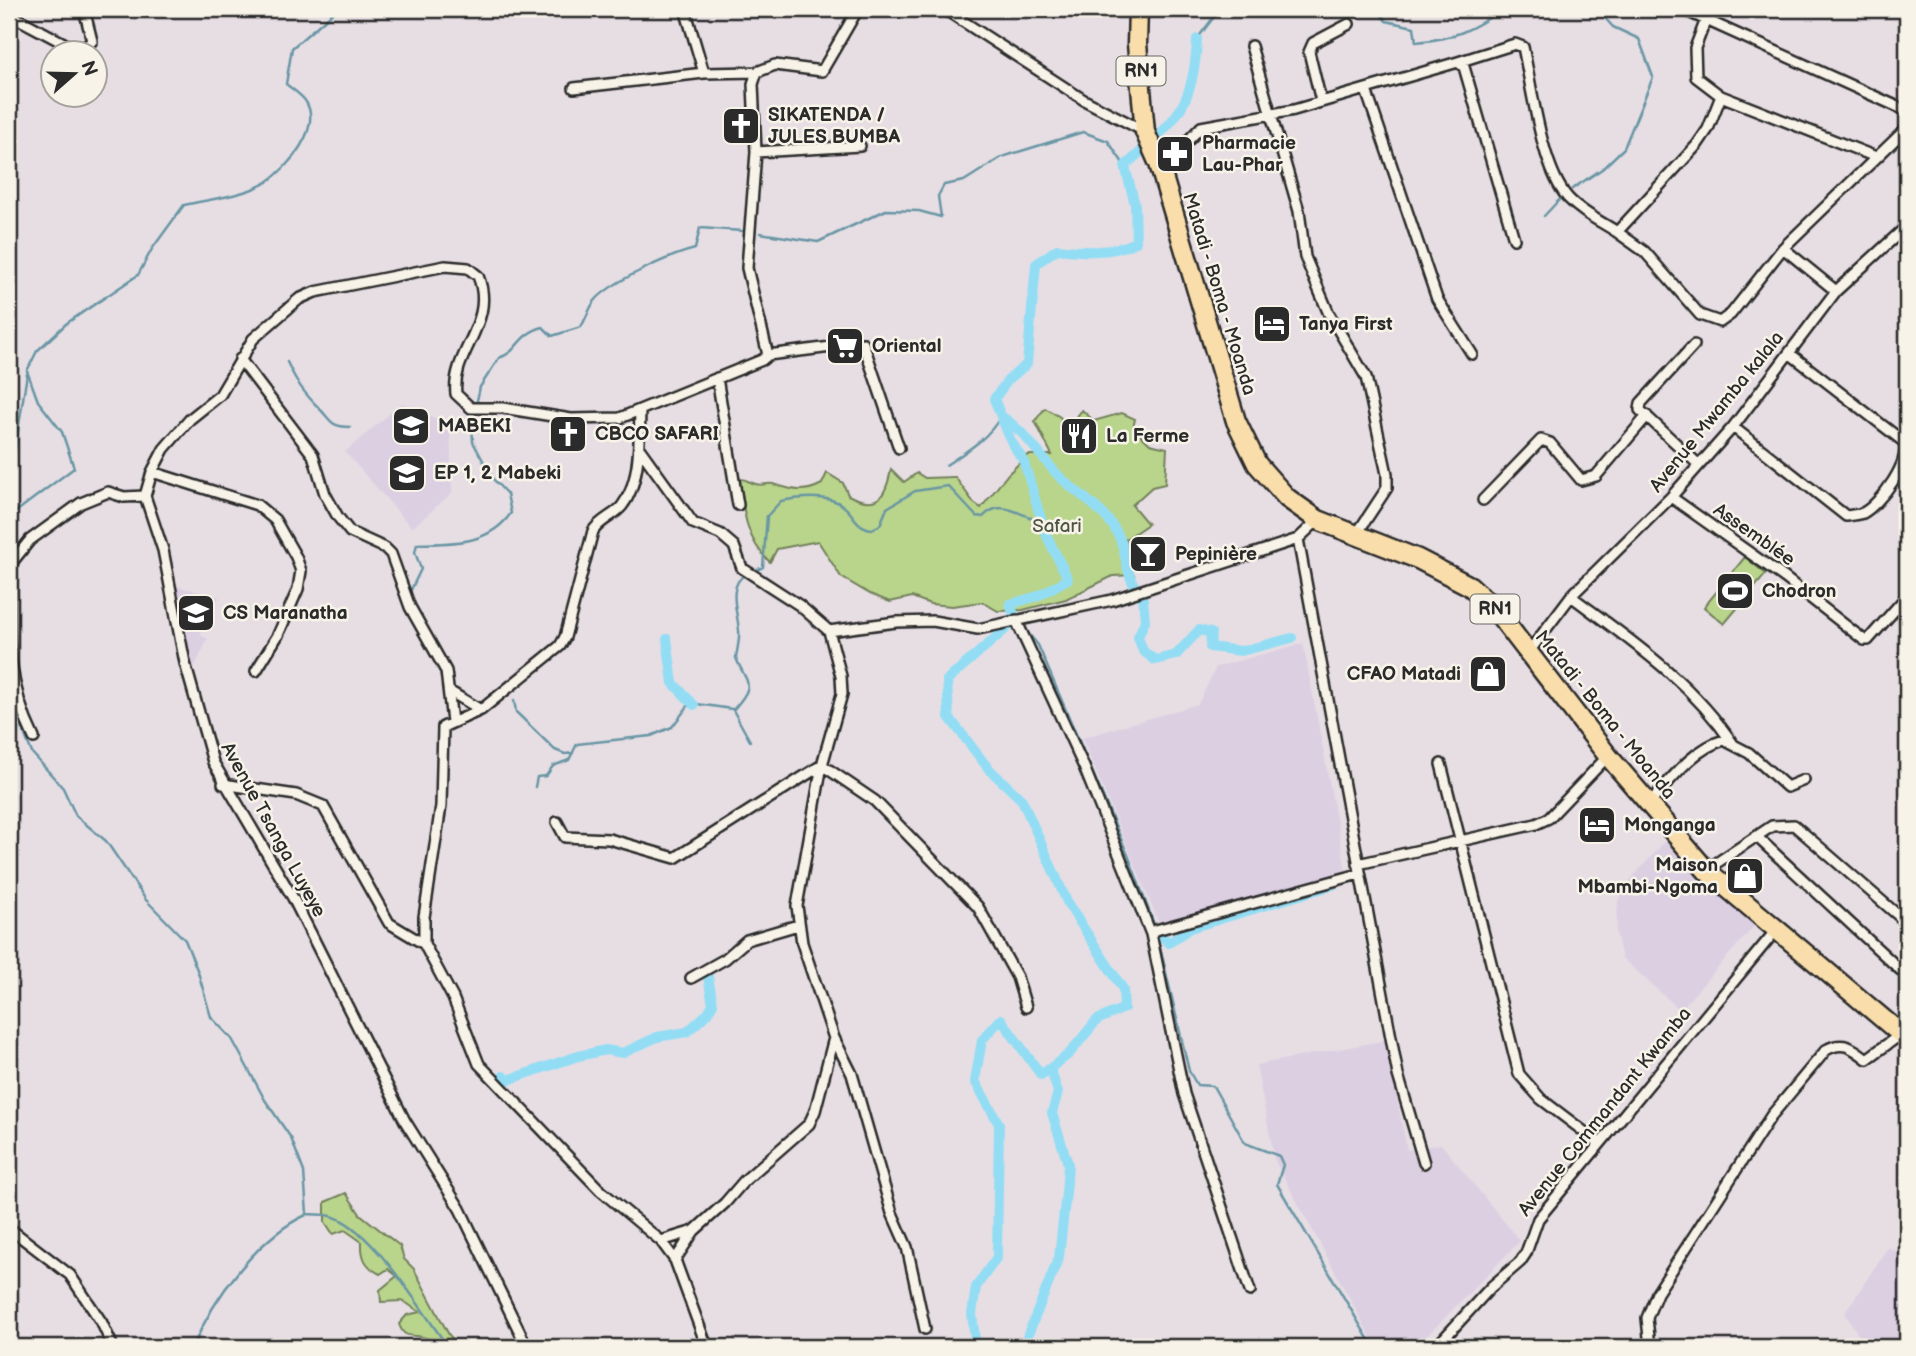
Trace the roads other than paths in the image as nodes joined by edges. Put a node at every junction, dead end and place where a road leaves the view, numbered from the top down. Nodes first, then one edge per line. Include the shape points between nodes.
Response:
1 (84, 9) edge
2 (685, 9) edge
3 (858, 9) edge
4 (944, 9) edge
5 (1138, 9) edge
6 (1682, 9) edge
7 (961, 13) edge
8 (1707, 13) edge
9 (9, 14) edge
10 (1349, 24) dead end
11 (1251, 46) dead end
12 (1458, 62) junction
13 (757, 72) junction
14 (704, 73) junction
15 (575, 88) dead end
16 (1366, 90) junction
17 (1721, 96) junction
18 (1321, 101) junction
19 (1907, 111) edge
20 (1270, 114) junction
21 (1907, 128) edge
22 (1146, 132) junction
23 (860, 146) dead end
24 (756, 152) junction
25 (1877, 157) junction
26 (1160, 168) junction
27 (1907, 226) edge
28 (1617, 232) junction
29 (1514, 239) dead end
30 (1783, 248) junction
31 (1836, 291) junction
32 (1694, 345) dead end
33 (1789, 353) junction
34 (768, 355) junction
35 (1472, 355) dead end
36 (240, 359) junction
37 (717, 378) junction
38 (640, 410) junction
39 (1647, 416) junction
40 (1732, 427) junction
41 (639, 448) junction
42 (899, 448) dead end
43 (1906, 464) edge
44 (1699, 465) junction
45 (152, 472) junction
46 (145, 496) junction
47 (1671, 497) junction
48 (1483, 500) dead end
49 (738, 505) dead end
50 (1318, 520) junction
51 (1356, 535) junction
52 (1297, 539) junction
53 (9, 566) edge
54 (1571, 596) junction
55 (1907, 596) edge
56 (1016, 620) junction
57 (829, 631) junction
58 (1528, 653) junction
59 (256, 671) dead end
60 (449, 691) junction
61 (481, 710) junction
62 (452, 722) junction
63 (34, 738) dead end
64 (1733, 744) junction
65 (1608, 756) junction
66 (1441, 764) dead end
67 (822, 765) junction
68 (1804, 780) dead end
69 (223, 784) junction
70 (1649, 804) junction
71 (557, 822) dead end
72 (1757, 837) junction
73 (1461, 841) junction
74 (1358, 869) junction
75 (1706, 870) junction
76 (1907, 923) edge
77 (798, 925) junction
78 (1777, 929) junction
79 (1151, 934) junction
80 (424, 944) junction
81 (1907, 976) edge
82 (691, 978) dead end
83 (1026, 1007) dead end
84 (1906, 1034) edge
85 (834, 1038) junction
86 (1599, 1143) junction
87 (1424, 1163) dead end
88 (9, 1228) edge
89 (694, 1231) junction
90 (662, 1241) junction
91 (674, 1260) junction
92 (1251, 1291) dead end
93 (925, 1329) dead end
94 (113, 1347) edge
95 (527, 1347) edge
96 (707, 1347) edge
97 (1436, 1347) edge
98 (1650, 1347) edge

1 - 9 street via 92,41 83,49
2 - 14 street
3 - 13 street via 822,71 775,65
4 - 7 street
5 - 22 highway, Matadi - Boma - Moanda / RN1
6 - 8 street
7 - 22 street via 1084,100
8 - 17 street via 1695,48 1696,77
8 - 19 street
10 - 18 street via 1313,43 1309,52
11 - 20 street
12 - 16 street
12 - 28 street via 1515,44 1523,47 1540,130 1557,180 1583,212
12 - 29 street via 1464,67
13 - 14 street
13 - 24 street via 753,84
14 - 15 street
16 - 18 street
16 - 35 street via 1437,299
17 - 25 street
17 - 28 street via 1697,145
18 - 20 street
20 - 26 street via 1201,127
20 - 51 street via 1299,211 1305,257 1329,314 1366,377 1373,403 1387,488
21 - 25 street
22 - 26 highway, Matadi - Boma - Moanda / RN1
23 - 24 street
24 - 34 street via 747,268
25 - 30 street
26 - 50 highway, Matadi - Boma - Moanda / RN1 via 1236,421 1257,464 1287,498
27 - 31 street, Avenue Mwamba kalala
28 - 30 street via 1645,253 1700,315 1720,322
30 - 31 street
31 - 33 street, Avenue Mwamba kalala
32 - 39 street via 1641,402 1640,410
33 - 40 street, Avenue Mwamba kalala
33 - 43 street via 1904,442
34 - 37 street
34 - 42 street via 863,343
36 - 38 street via 253,339 299,299 315,292 445,266 467,268 478,276 484,302 454,383 462,403 471,408 593,420 620,418
36 - 45 street via 220,395 174,436
36 - 60 street via 315,458 325,494 338,517 350,532 391,554 410,607 446,671
37 - 38 street
37 - 49 street
38 - 41 street
39 - 44 street
39 - 48 street via 1596,476 1581,480 1550,443 1541,440
40 - 43 street via 1846,516 1871,508
40 - 44 street, Avenue Mwamba kalala
41 - 57 street via 692,523 720,534 734,546 743,568
41 - 61 street via 623,505 593,531 560,646
44 - 47 street, Avenue Mwamba kalala
45 - 46 street
45 - 59 street via 257,505 275,520 296,557 301,571 298,589
46 - 53 street via 107,492 81,503 30,540
46 - 69 street, Avenue Tsanga Luyeye via 163,550 204,739
47 - 54 street, Avenue Mwamba kalala
47 - 55 street, Assemblée via 1864,640
50 - 51 highway, Matadi - Boma - Moanda / RN1
50 - 52 street
51 - 58 highway, Matadi - Boma - Moanda / RN1 via 1470,586 1494,608
52 - 56 street via 1112,600
52 - 74 street
53 - 63 street via 9,654 14,688
54 - 58 street, Avenue Mwamba kalala
54 - 64 street via 1687,686
56 - 57 street via 978,629 920,622
56 - 79 street via 1084,767
57 - 67 street via 842,694
58 - 65 highway, Matadi - Boma - Moanda / RN1
60 - 61 street
60 - 62 street
61 - 62 street
62 - 80 street via 443,727 441,806
64 - 68 street via 1787,787
64 - 70 street via 1724,740 1701,751
65 - 70 highway, Matadi - Boma - Moanda / RN1
65 - 73 street via 1549,817
66 - 73 street
67 - 71 street via 675,858 609,839 565,837
67 - 77 street via 797,906
67 - 83 street via 875,801 978,907 1017,977
69 - 80 street via 296,795 323,806 389,923
69 - 95 street, Avenue Tsanga Luyeye via 293,898 405,1121 460,1209
70 - 75 highway, Matadi - Boma - Moanda / RN1
72 - 75 street
72 - 76 street via 1772,826 1794,825
72 - 81 street
73 - 74 street
73 - 86 street via 1519,1074 1541,1099
74 - 79 street
74 - 87 street via 1398,1075
75 - 78 highway, Matadi - Boma - Moanda / RN1
77 - 82 street via 747,940
77 - 85 street
78 - 84 highway, Matadi - Boma - Moanda / RN1
78 - 86 street, Avenue Commandant Kwamba
79 - 92 street via 1184,1094
80 - 90 street via 453,998 479,1064 600,1190
84 - 98 street via 1867,1059 1844,1044 1826,1049 1771,1116 1657,1293 1647,1318
85 - 89 street via 809,1124
85 - 93 street via 852,1074 892,1213 907,1247
86 - 97 street, Avenue Commandant Kwamba via 1538,1219 1520,1262
88 - 94 street via 69,1275
89 - 90 street
89 - 91 street
90 - 91 street
91 - 96 street

